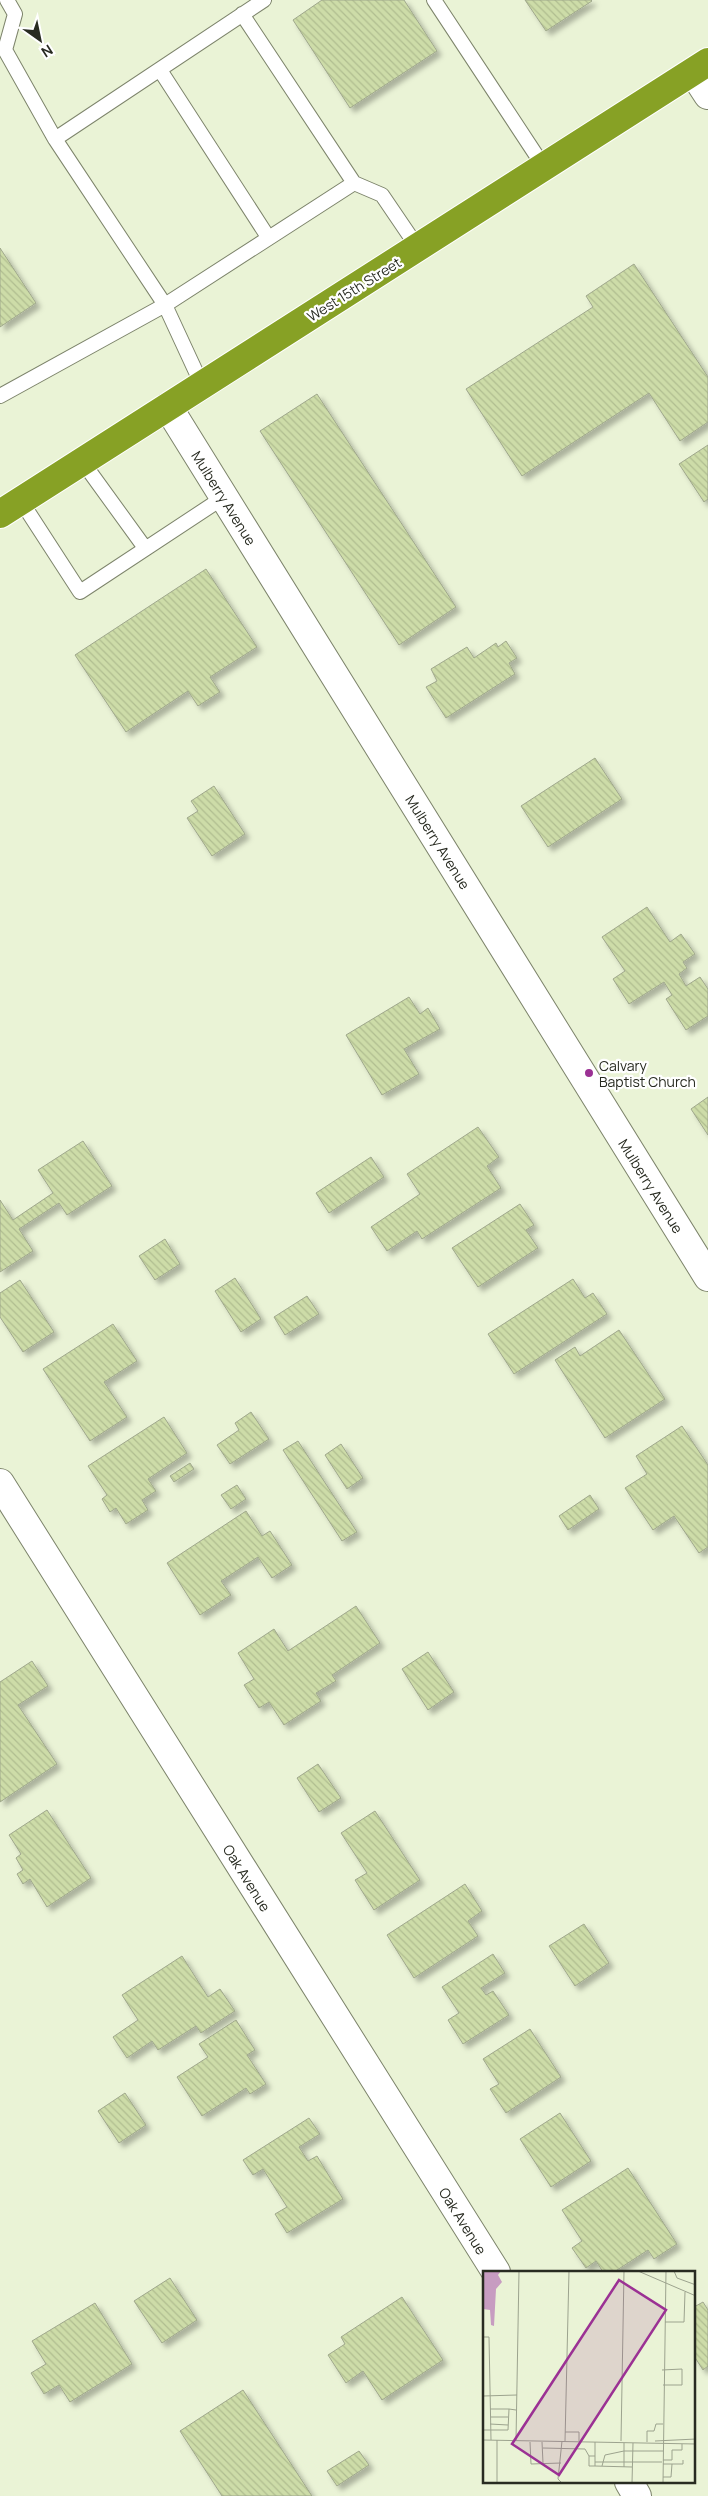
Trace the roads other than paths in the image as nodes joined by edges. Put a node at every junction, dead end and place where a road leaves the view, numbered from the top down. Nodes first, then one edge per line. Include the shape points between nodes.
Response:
1 (7, 0) edge
2 (264, 0) edge
3 (434, 0) edge
4 (242, 14) junction
5 (3, 50) edge
6 (700, 67) edge
7 (160, 70) junction
8 (708, 95) edge
9 (55, 139) junction
10 (544, 167) junction
11 (354, 183) junction
12 (268, 237) junction
13 (418, 248) junction
14 (165, 305) junction
15 (202, 386) junction
16 (0, 396) edge
17 (168, 406) junction
18 (82, 461) junction
19 (224, 497) junction
20 (10, 507) edge
21 (145, 548) junction
22 (708, 1276) edge
23 (0, 1483) edge
24 (495, 2271) edge
25 (630, 2484) edge
26 (638, 2496) edge

1 - 5 lane via 15,14
2 - 4 lane
3 - 10 lane
4 - 7 lane
4 - 11 lane
5 - 9 lane
6 - 8 street
6 - 10 highway, West 15th Street
7 - 9 lane
7 - 12 lane
9 - 14 lane
10 - 13 highway, West 15th Street
11 - 12 lane
11 - 13 lane via 382,195
12 - 14 lane
13 - 15 highway, West 15th Street
14 - 15 lane
14 - 16 lane
15 - 17 highway, West 15th Street
17 - 18 highway, West 15th Street
17 - 19 street, Mulberry Avenue
18 - 20 highway, West 15th Street
18 - 21 lane
19 - 21 lane
19 - 22 street, Mulberry Avenue
20 - 21 lane via 80,592
23 - 24 street, Oak Avenue
25 - 26 street

